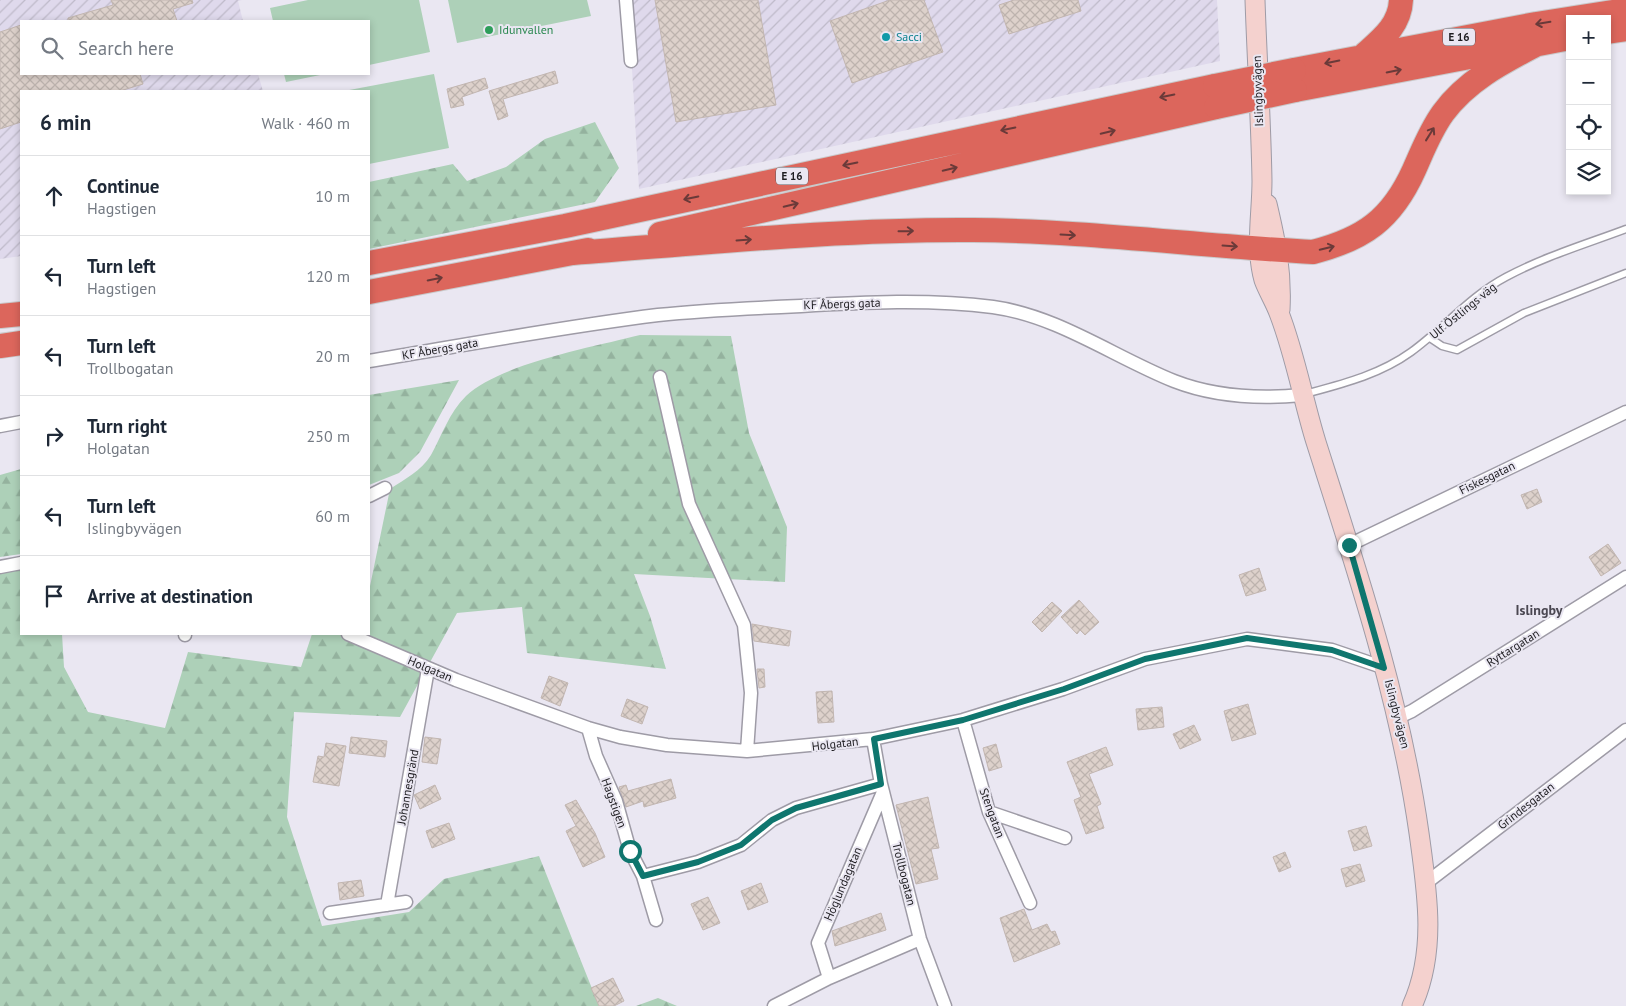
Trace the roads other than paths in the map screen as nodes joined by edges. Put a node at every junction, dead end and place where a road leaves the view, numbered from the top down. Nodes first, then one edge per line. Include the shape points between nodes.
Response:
1 (626, 0) edge
2 (1255, 0) edge
3 (1402, 0) edge
4 (1626, 10) edge
5 (1626, 30) edge
6 (1611, 32) edge
7 (1566, 39) edge
8 (1541, 42) junction
9 (1365, 54) junction
10 (631, 62) dead end
11 (1294, 80) junction
12 (1216, 96) junction
13 (1626, 229) edge
14 (1269, 249) junction
15 (573, 253) junction
16 (370, 263) edge
17 (1626, 274) edge
18 (370, 292) edge
19 (20, 314) edge
20 (0, 316) edge
21 (1430, 338) junction
22 (20, 343) edge
23 (0, 346) edge
24 (370, 361) edge
25 (660, 377) dead end
26 (1302, 395) junction
27 (1626, 412) edge
28 (20, 422) edge
29 (0, 426) edge
30 (385, 488) dead end
31 (370, 496) edge
32 (1349, 545) junction
33 (20, 563) edge
34 (0, 567) edge
35 (1626, 577) edge
36 (350, 635) edge
37 (1384, 668) junction
38 (428, 669) junction
39 (1399, 717) junction
40 (963, 720) junction
41 (588, 728) junction
42 (1626, 730) edge
43 (874, 739) junction
44 (747, 752) junction
45 (882, 788) junction
46 (989, 812) junction
47 (1065, 838) dead end
48 (643, 876) junction
49 (1426, 883) junction
50 (406, 902) dead end
51 (1030, 902) dead end
52 (387, 906) junction
53 (330, 913) dead end
54 (656, 920) dead end
55 (920, 939) junction
56 (829, 978) junction
57 (774, 1006) edge
58 (945, 1006) edge
59 (1412, 1006) edge

1 - 10 street
2 - 14 street, Islingbyvägen via 1262,182
3 - 9 highway via 1392,28
4 -> 9 highway, E 16
5 - 6 highway
7 - 8 highway, E 16
11 -> 8 highway, E 16
14 -> 8 highway via 1312,252 1340,245 1372,228 1394,207 1415,170 1426,141 1459,95 1496,65
9 -> 11 highway, E 16
11 - 12 highway, E 16, bridge
15 -> 12 highway, E 16
12 -> 16 highway, E 16
13 - 21 lane, Ulf Östlings väg via 1506,277 1483,292
15 -> 14 highway via 862,231 974,230
14 - 26 street, Islingbyvägen via 1281,278 1279,314
18 -> 15 highway, E 16
17 - 21 lane via 1524,313 1457,350
19 - 20 highway
21 - 26 lane, Ulf Östlings väg via 1392,364 1368,375
22 - 23 highway
24 - 26 street, KF Åbergs gata via 658,315 853,303 934,303 1017,312 1081,337 1175,382 1207,392 1254,397
25 - 44 street via 689,504 744,625 751,693
26 - 32 street, Islingbyvägen
27 - 32 street, Fiskesgatan
28 - 29 street
30 - 31 street
32 - 37 street, Islingbyvägen
33 - 34 street
35 - 39 street, Ryttargatan
36 - 38 street, Holgatan
37 - 39 street, Islingbyvägen
37 - 40 street, Holgatan via 1332,650 1247,638 1145,659 1064,689
38 - 41 street, Holgatan
38 - 52 street, Johannesgränd
39 - 49 street, Islingbyvägen via 1412,778
40 - 43 street, Holgatan
40 - 46 street, Stengatan
41 - 44 street, Holgatan via 667,745
41 - 48 street, Hagstigen via 596,756 616,801 630,851
42 - 49 street, Grindesgatan
43 - 44 street, Holgatan
43 - 45 street, Trollbogatan
45 - 48 street via 796,808 772,820 741,845 698,862
45 - 55 street, Trollbogatan
45 - 56 street, Höglundagatan via 818,943
46 - 47 street
46 - 51 street, Stengatan
48 - 54 street, Hagstigen
49 - 59 street, Islingbyvägen via 1430,937
50 - 52 street
52 - 53 street
55 - 56 street
55 - 58 street, Trollbogatan
56 - 57 street

